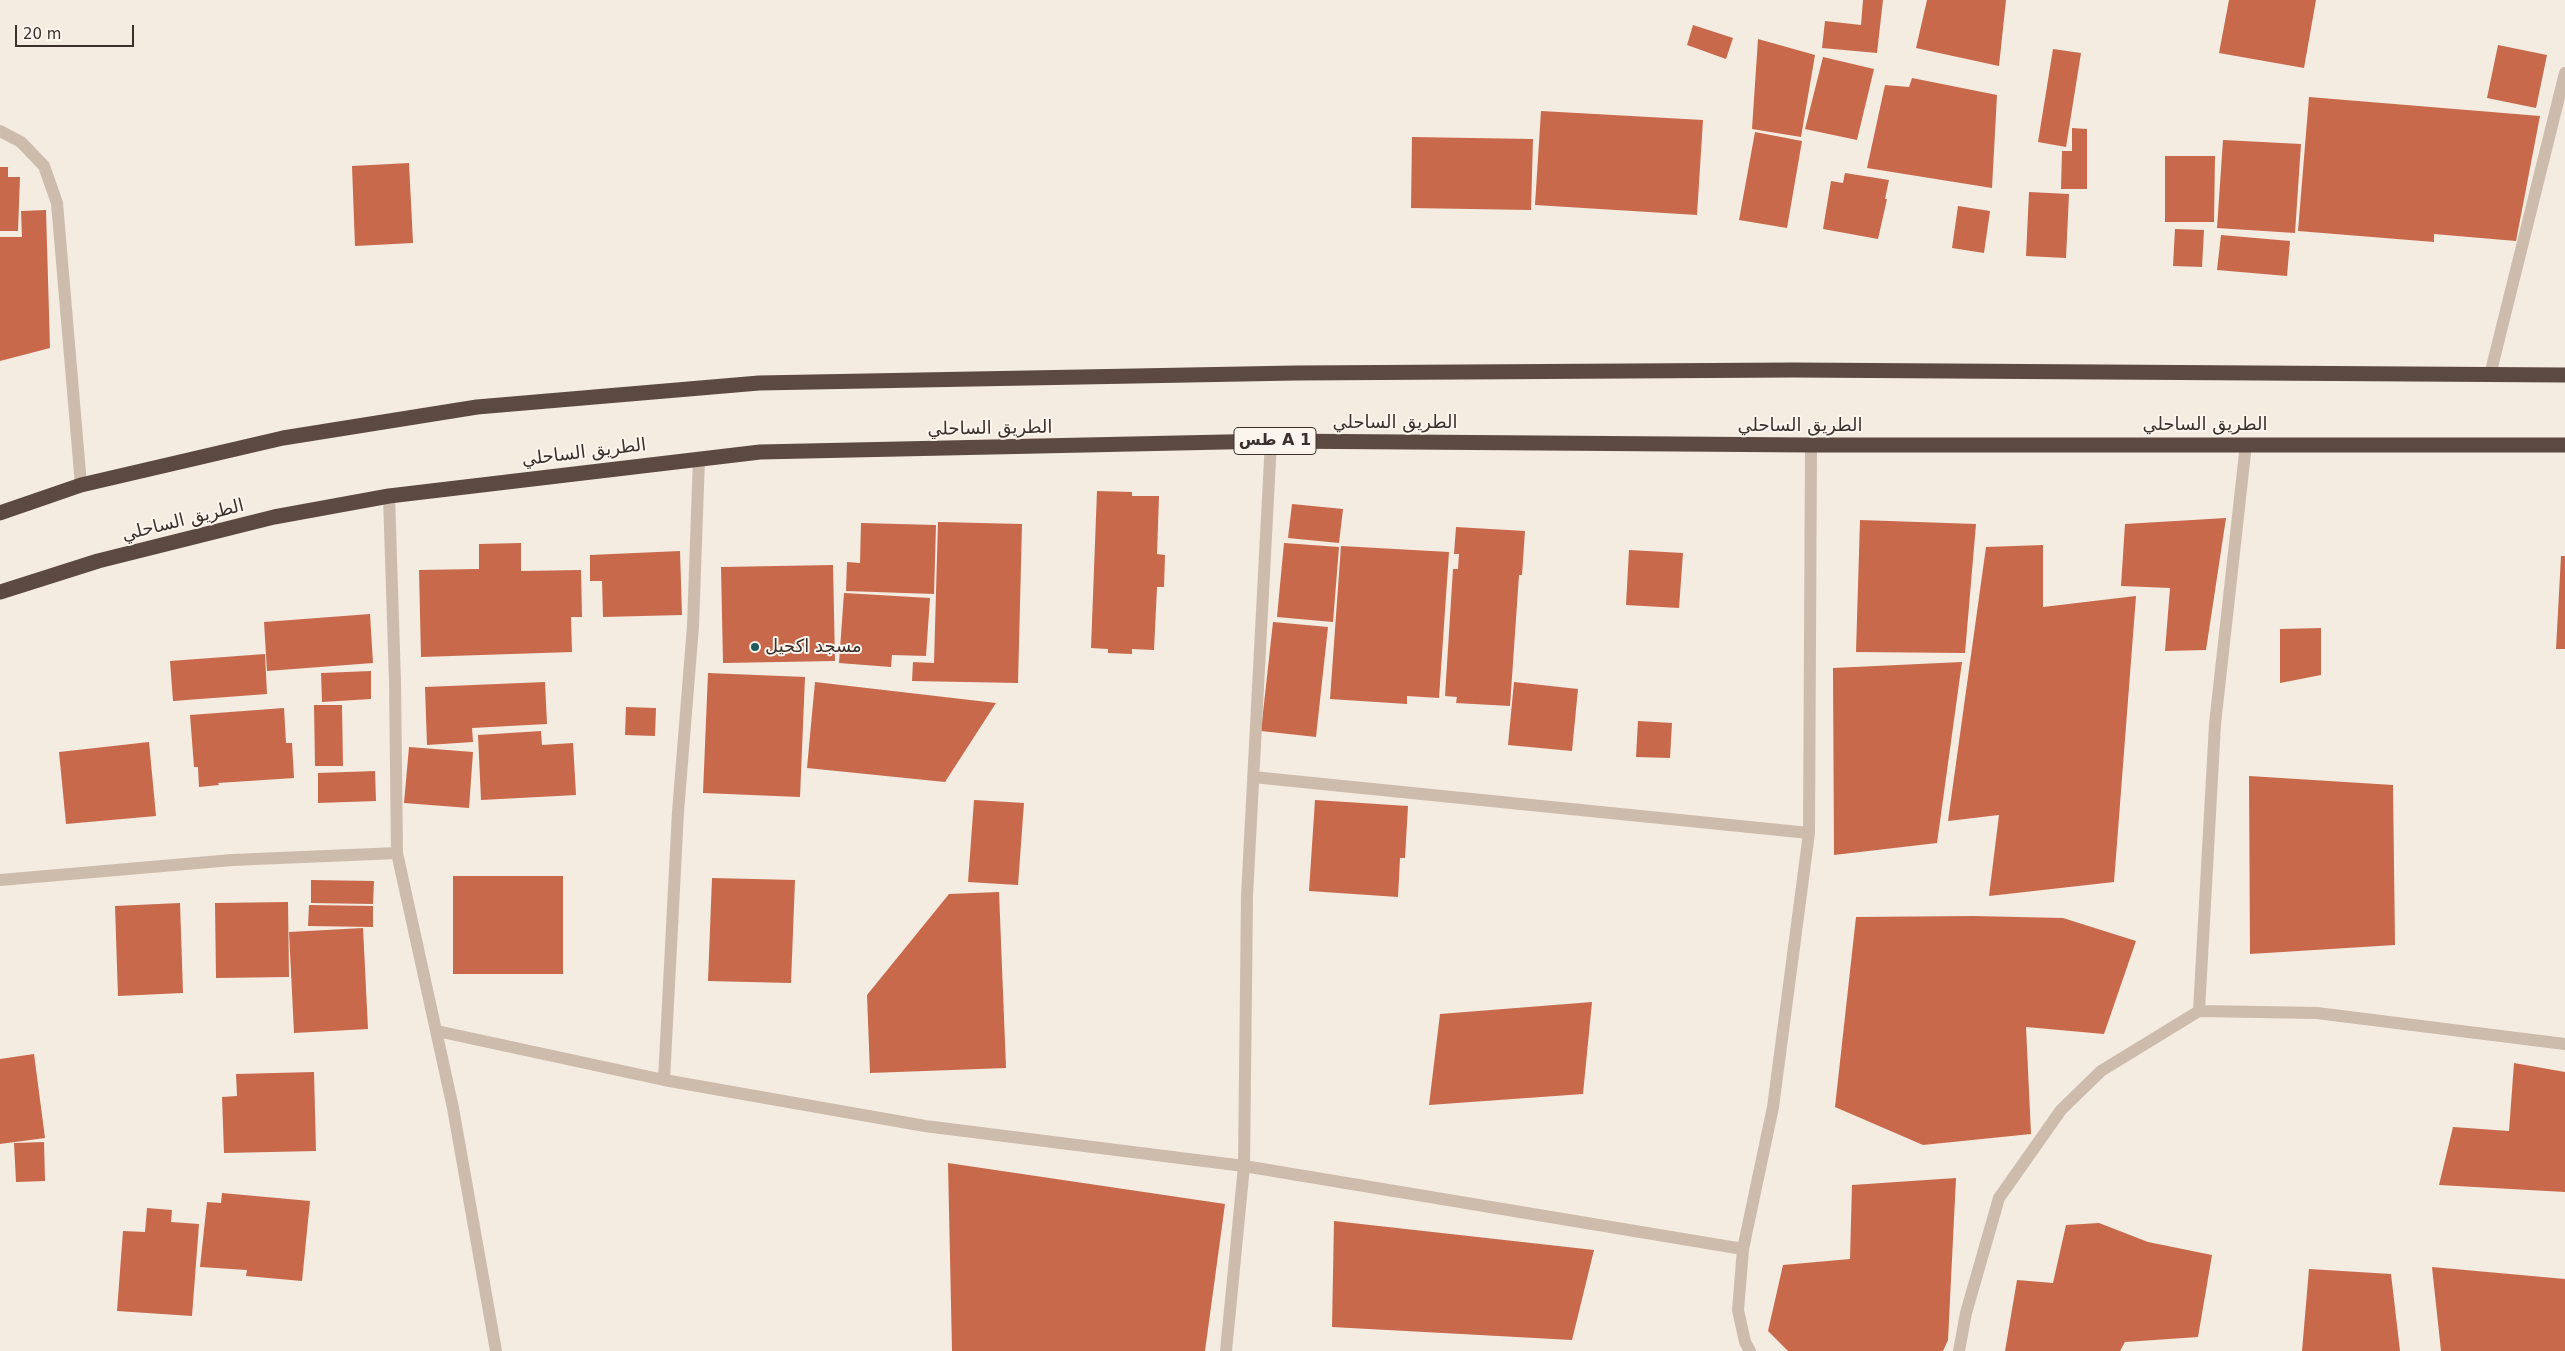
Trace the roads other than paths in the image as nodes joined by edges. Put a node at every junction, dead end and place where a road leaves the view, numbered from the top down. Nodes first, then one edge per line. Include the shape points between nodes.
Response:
1 (2565, 73) edge
2 (0, 131) edge
3 (2490, 375) junction
4 (2565, 375) edge
5 (1271, 441) junction
6 (2246, 444) junction
7 (1811, 445) junction
8 (2565, 445) edge
9 (698, 458) junction
10 (81, 485) junction
11 (389, 496) junction
12 (0, 512) edge
13 (0, 592) edge
14 (1254, 777) junction
15 (1809, 833) junction
16 (397, 853) junction
17 (0, 880) edge
18 (2199, 1011) junction
19 (437, 1031) junction
20 (2565, 1044) edge
21 (664, 1080) junction
22 (1244, 1166) junction
23 (1743, 1249) junction
24 (496, 1351) edge
25 (1226, 1351) edge
26 (1750, 1351) edge
27 (1959, 1351) edge

1 - 3 street
2 - 10 street via 21,142 44,166 57,203
3 - 4 highway
3 - 10 highway via 1753,370 1296,373 760,383 477,407 284,438
5 - 7 highway, الطريق الساحلي / طس A 1
5 - 9 highway, الطريق الساحلي / طس A 1 via 760,452
5 - 14 street
6 - 7 highway, الطريق الساحلي / طس A 1
6 - 8 highway, الطريق الساحلي / طس A 1
6 - 18 street via 2215,724
7 - 15 street
9 - 11 highway, الطريق الساحلي / طس A 1
9 - 21 street via 693,626 678,812
10 - 12 highway
11 - 13 highway, الطريق الساحلي / طس A 1 via 274,517 98,562
11 - 16 street
14 - 15 street
14 - 22 street via 1247,896
15 - 23 street via 1773,1107
16 - 17 street via 232,860
16 - 19 street
18 - 20 street via 2317,1013
18 - 27 street via 2101,1071 2062,1110 1999,1198 1966,1313
19 - 21 street
19 - 24 street
21 - 22 street via 925,1126
22 - 23 street
22 - 25 street
23 - 26 street via 1738,1310 1744,1342

